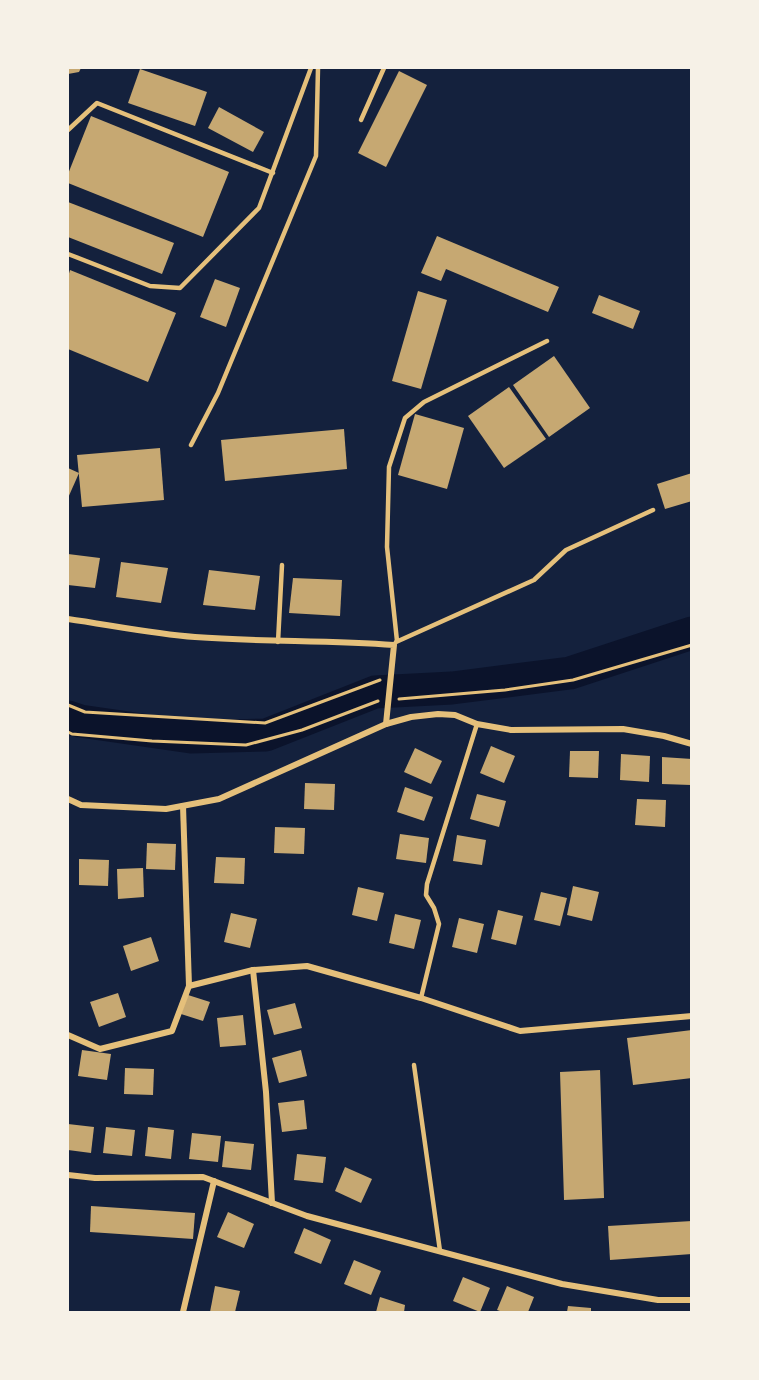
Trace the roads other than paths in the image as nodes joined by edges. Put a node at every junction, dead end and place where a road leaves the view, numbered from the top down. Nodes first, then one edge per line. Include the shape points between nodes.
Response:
1 (311, 68) edge
2 (318, 68) edge
3 (384, 68) edge
4 (361, 120) dead end
5 (68, 130) edge
6 (273, 172) junction
7 (68, 254) edge
8 (547, 341) dead end
9 (190, 445) dead end
10 (653, 510) dead end
11 (282, 565) dead end
12 (68, 619) edge
13 (278, 642) junction
14 (395, 643) junction
15 (386, 724) junction
16 (477, 724) junction
17 (692, 744) edge
18 (68, 799) edge
19 (183, 806) junction
20 (253, 970) junction
21 (189, 986) junction
22 (421, 998) junction
23 (692, 1016) edge
24 (68, 1035) edge
25 (414, 1065) dead end
26 (68, 1175) edge
27 (214, 1181) junction
28 (272, 1203) junction
29 (440, 1251) junction
30 (692, 1300) edge
31 (183, 1312) edge

1 - 6 lane
2 - 9 lane via 316,156 218,393
3 - 4 lane
5 - 6 lane via 97,103
6 - 7 lane via 259,208 180,288 150,286
8 - 14 lane via 424,402 405,418 389,467 387,548
10 - 14 lane via 566,550 534,580
11 - 13 lane
12 - 13 street via 192,637
13 - 14 street
14 - 15 street
15 - 16 street via 438,714 455,715
15 - 19 street via 219,799
16 - 17 street via 511,730 623,729
16 - 22 lane via 427,884 426,895 439,924
18 - 19 street via 81,805 166,809
19 - 21 street
20 - 21 street
20 - 22 street via 307,966
20 - 28 street via 266,1092
21 - 24 street via 172,1031 100,1048
22 - 23 street via 520,1031
25 - 29 lane
26 - 27 street via 95,1179 203,1177
27 - 28 street
27 - 31 street
28 - 29 street
29 - 30 street via 562,1284 657,1300

